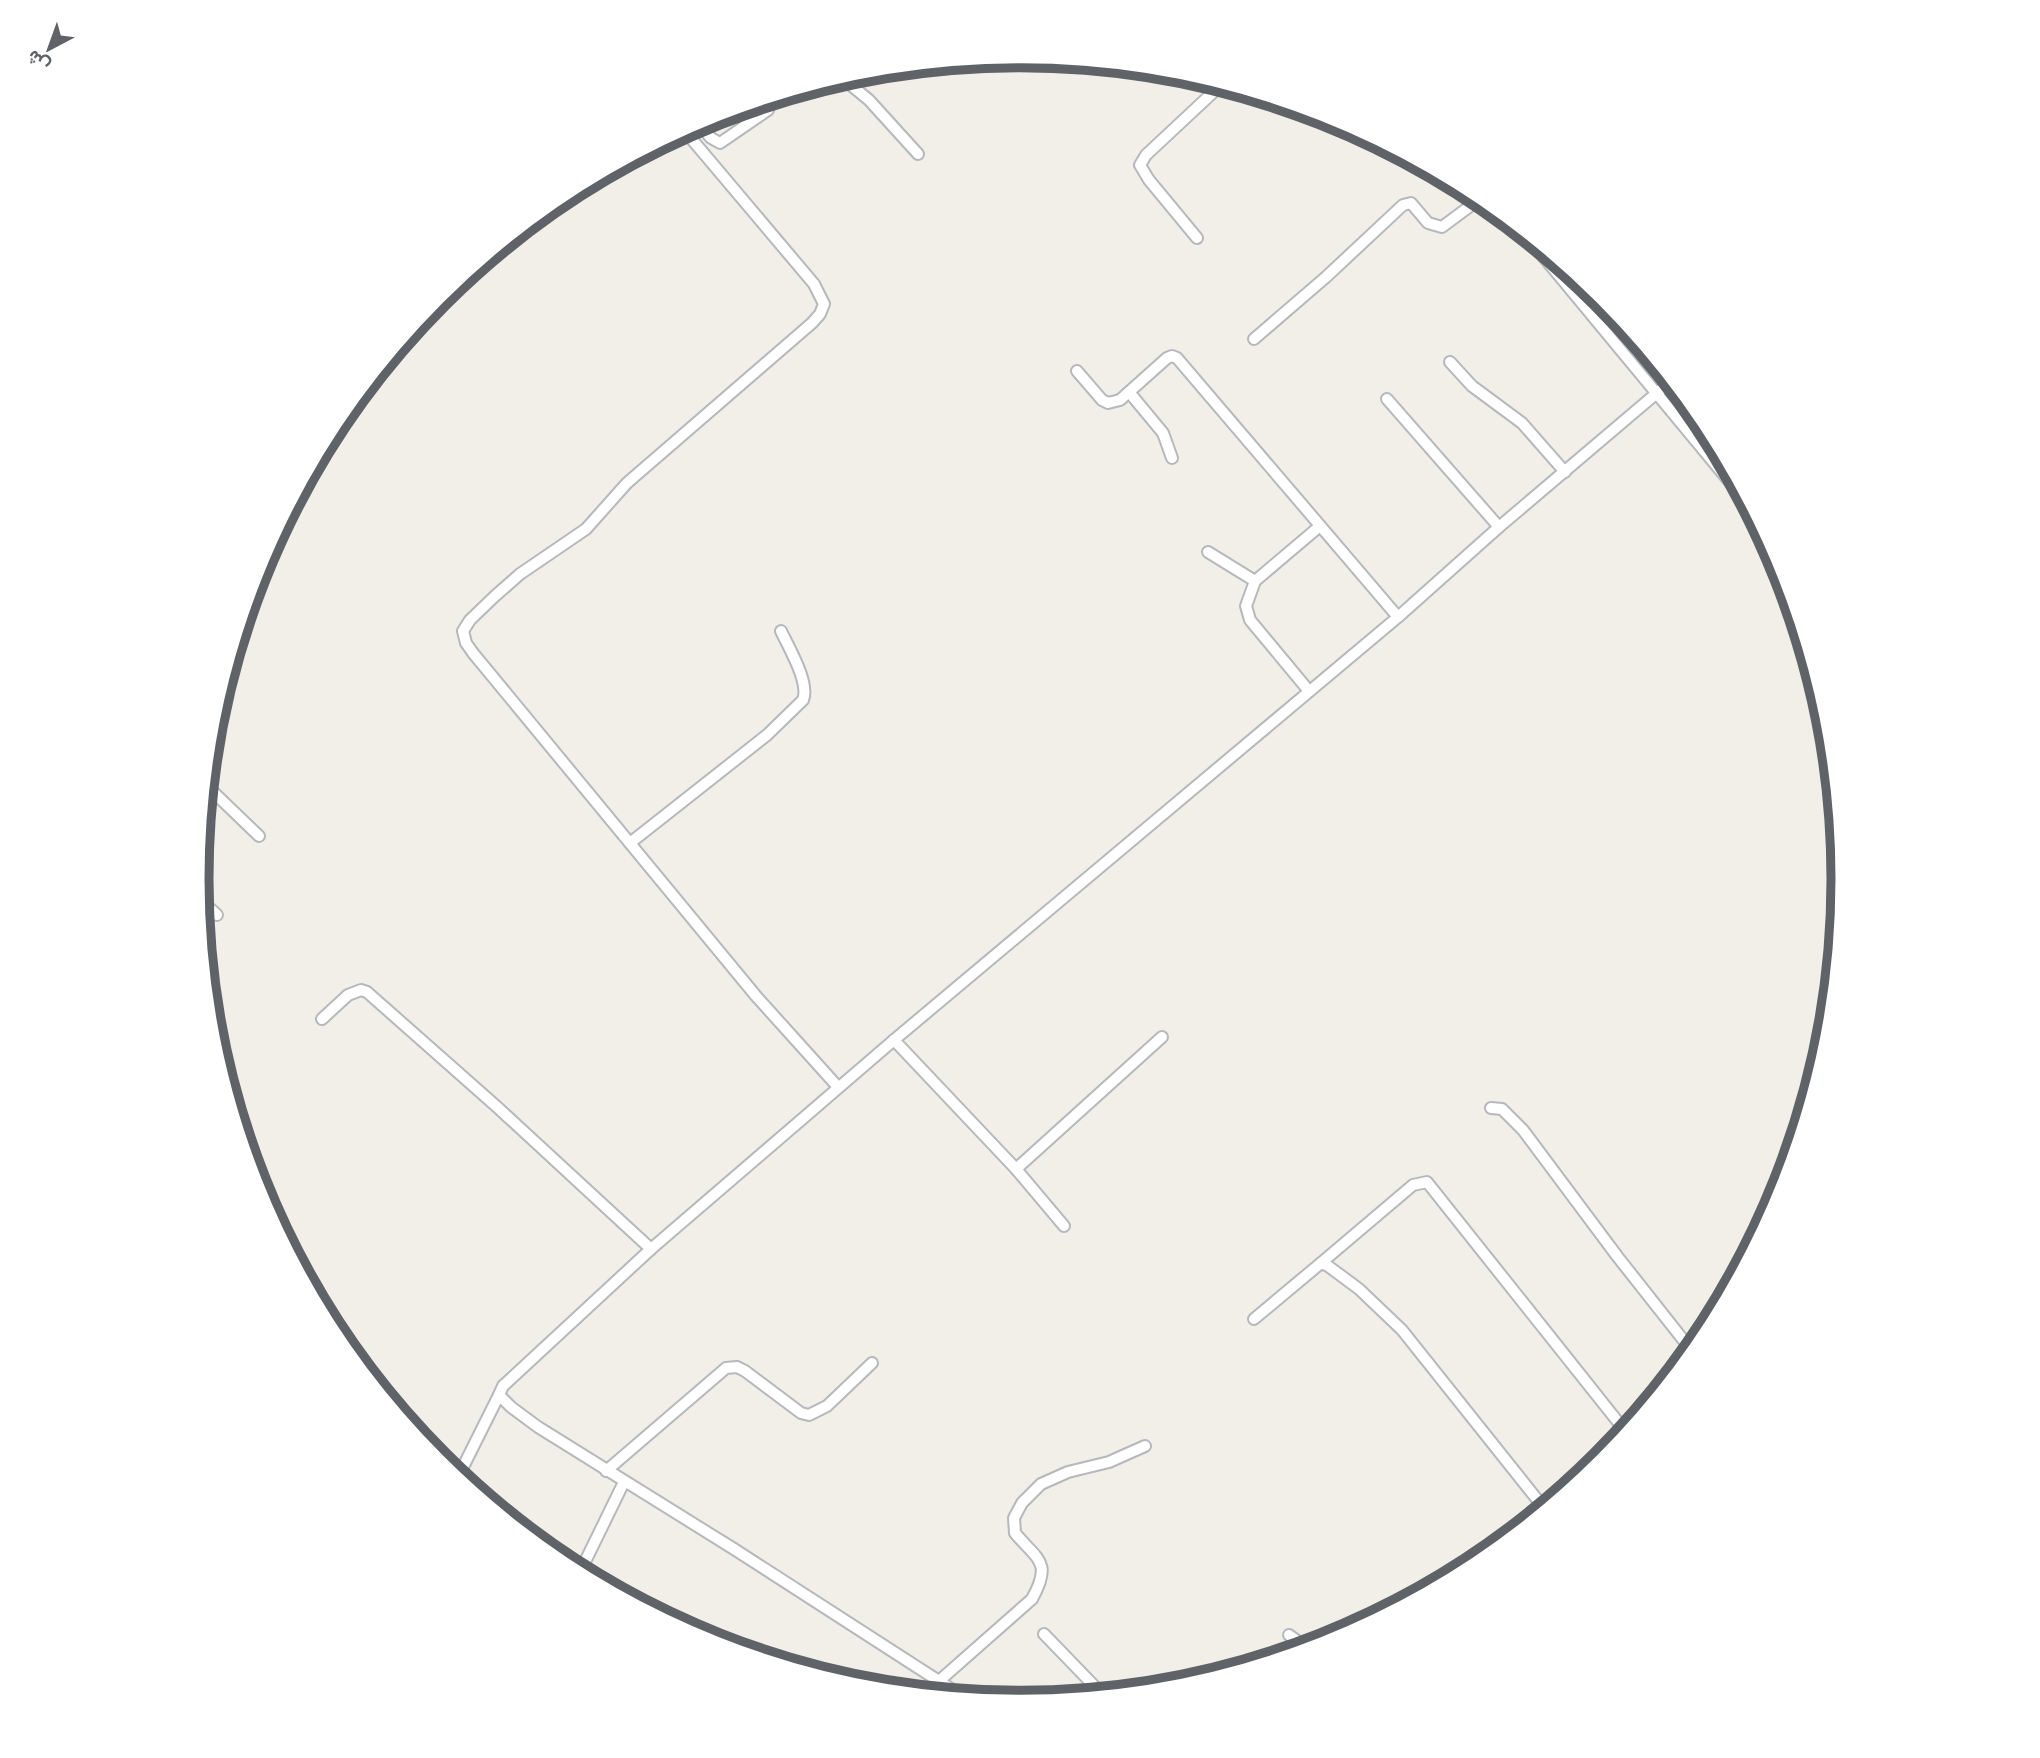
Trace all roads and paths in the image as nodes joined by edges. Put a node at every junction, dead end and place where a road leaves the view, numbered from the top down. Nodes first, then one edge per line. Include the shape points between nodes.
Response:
1 (852, 86) edge
2 (1213, 92) edge
3 (768, 110) dead end
4 (706, 132) edge
5 (691, 138) edge
6 (918, 154) dead end
7 (1471, 206) edge
8 (1197, 238) dead end
9 (1550, 265) edge
10 (1254, 339) dead end
11 (1450, 362) dead end
12 (1077, 371) dead end
13 (1664, 387) edge
14 (1129, 392) junction
15 (1656, 394) junction
16 (1387, 399) dead end
17 (1172, 458) dead end
18 (1719, 469) edge
19 (1565, 472) junction
20 (1320, 526) junction
21 (1499, 527) junction
22 (1208, 552) dead end
23 (1255, 581) junction
24 (1398, 617) junction
25 (781, 632) dead end
26 (1310, 691) junction
27 (214, 793) edge
28 (259, 836) dead end
29 (630, 842) junction
30 (210, 908) edge
31 (217, 915) dead end
32 (322, 1019) dead end
33 (1162, 1037) dead end
34 (894, 1040) junction
35 (838, 1087) junction
36 (1491, 1108) dead end
37 (1016, 1169) junction
38 (1064, 1226) dead end
39 (651, 1249) junction
40 (1321, 1263) junction
41 (1254, 1320) dead end
42 (1685, 1342) edge
43 (872, 1363) dead end
44 (499, 1395) junction
45 (1620, 1424) edge
46 (1145, 1446) dead end
47 (463, 1467) edge
48 (606, 1471) junction
49 (624, 1482) junction
50 (1539, 1502) edge
51 (585, 1562) edge
52 (1044, 1634) dead end
53 (1289, 1635) dead end
54 (1297, 1641) edge
55 (939, 1681) junction
56 (947, 1686) edge
57 (1094, 1686) edge

1 - 6 street
2 - 8 street via 1140,165
3 - 4 street via 720,144
5 - 29 street via 814,284 824,304 820,314 627,483 586,529 520,574 463,631 473,653
7 - 10 street via 1442,227 1428,223 1411,204 1403,205
9 - 15 street
11 - 19 street via 1472,386 1522,423
12 - 14 street via 1108,403
13 - 15 street
14 - 17 street via 1163,433
14 - 20 street via 1167,358 1177,358
15 - 18 street
15 - 19 street
16 - 21 street
19 - 21 street
20 - 23 street
20 - 24 street
21 - 24 street
22 - 23 street
23 - 26 street via 1246,606 1251,620
24 - 26 street
25 - 29 street via 803,681 803,699 767,735
26 - 34 street
27 - 28 street
29 - 35 street via 756,996
30 - 31 street
32 - 39 street via 348,995 367,992
33 - 37 street
34 - 35 street
34 - 37 street
35 - 39 street
36 - 42 street via 1502,1109 1522,1130
37 - 38 street
39 - 44 street via 518,1370
40 - 41 street
40 - 45 street via 1413,1185 1427,1182
40 - 50 street via 1359,1289 1402,1331
43 - 48 street via 827,1406 809,1415 745,1371 726,1368
44 - 47 street
44 - 48 street via 538,1427
46 - 55 street via 1041,1484 1022,1503 1014,1518 1015,1533 1038,1556 1041,1583 1032,1599
48 - 49 street
49 - 51 street
49 - 55 street
52 - 57 street
53 - 54 street
55 - 56 street

